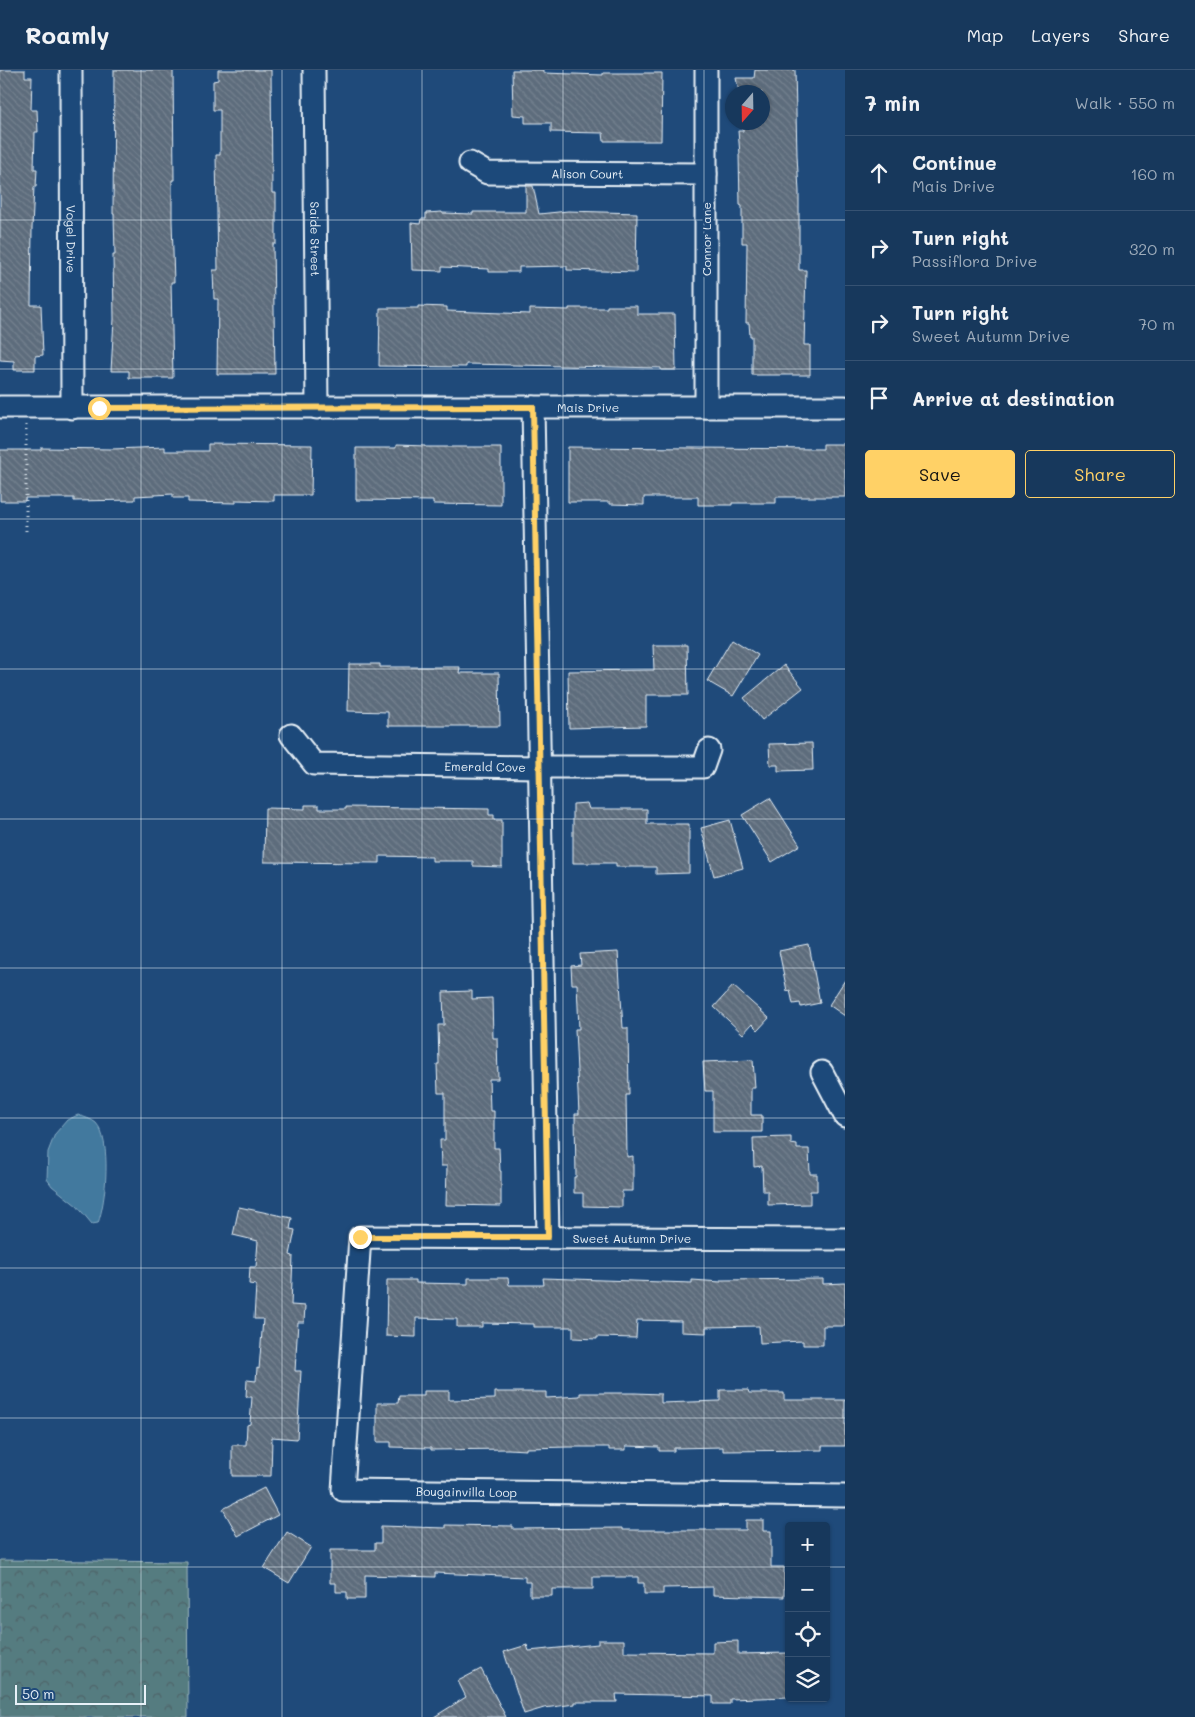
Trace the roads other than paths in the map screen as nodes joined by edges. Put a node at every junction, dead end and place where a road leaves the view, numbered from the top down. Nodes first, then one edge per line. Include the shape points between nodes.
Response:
1 (71, 70) edge
2 (314, 70) edge
3 (706, 70) edge
4 (470, 163) dead end
5 (706, 174) junction
6 (0, 407) edge
7 (533, 407) junction
8 (706, 407) junction
9 (845, 407) edge
10 (72, 408) junction
11 (317, 408) junction
12 (291, 735) dead end
13 (709, 750) dead end
14 (539, 767) junction
15 (822, 1072) dead end
16 (845, 1116) edge
17 (360, 1237) joint
18 (548, 1237) junction
19 (845, 1239) edge
20 (845, 1496) edge

1 - 10 street, Vogel Drive
2 - 11 street, Saide Street
3 - 5 street, Connor Lane
4 - 5 street, Alison Court via 487,173
5 - 8 street, Connor Lane
6 - 10 street, Mais Drive
7 - 8 street, Mais Drive
7 - 11 street, Mais Drive
7 - 14 street
8 - 9 street, Mais Drive
10 - 11 street, Mais Drive
12 - 14 street, Emerald Cove via 314,764
13 - 14 street, Emerald Cove via 703,767
14 - 18 street
15 - 16 street
17 - 18 street, Sweet Autumn Drive
17 - 20 street, Bougainvilla Loop via 343,1490
18 - 19 street, Sweet Autumn Drive

